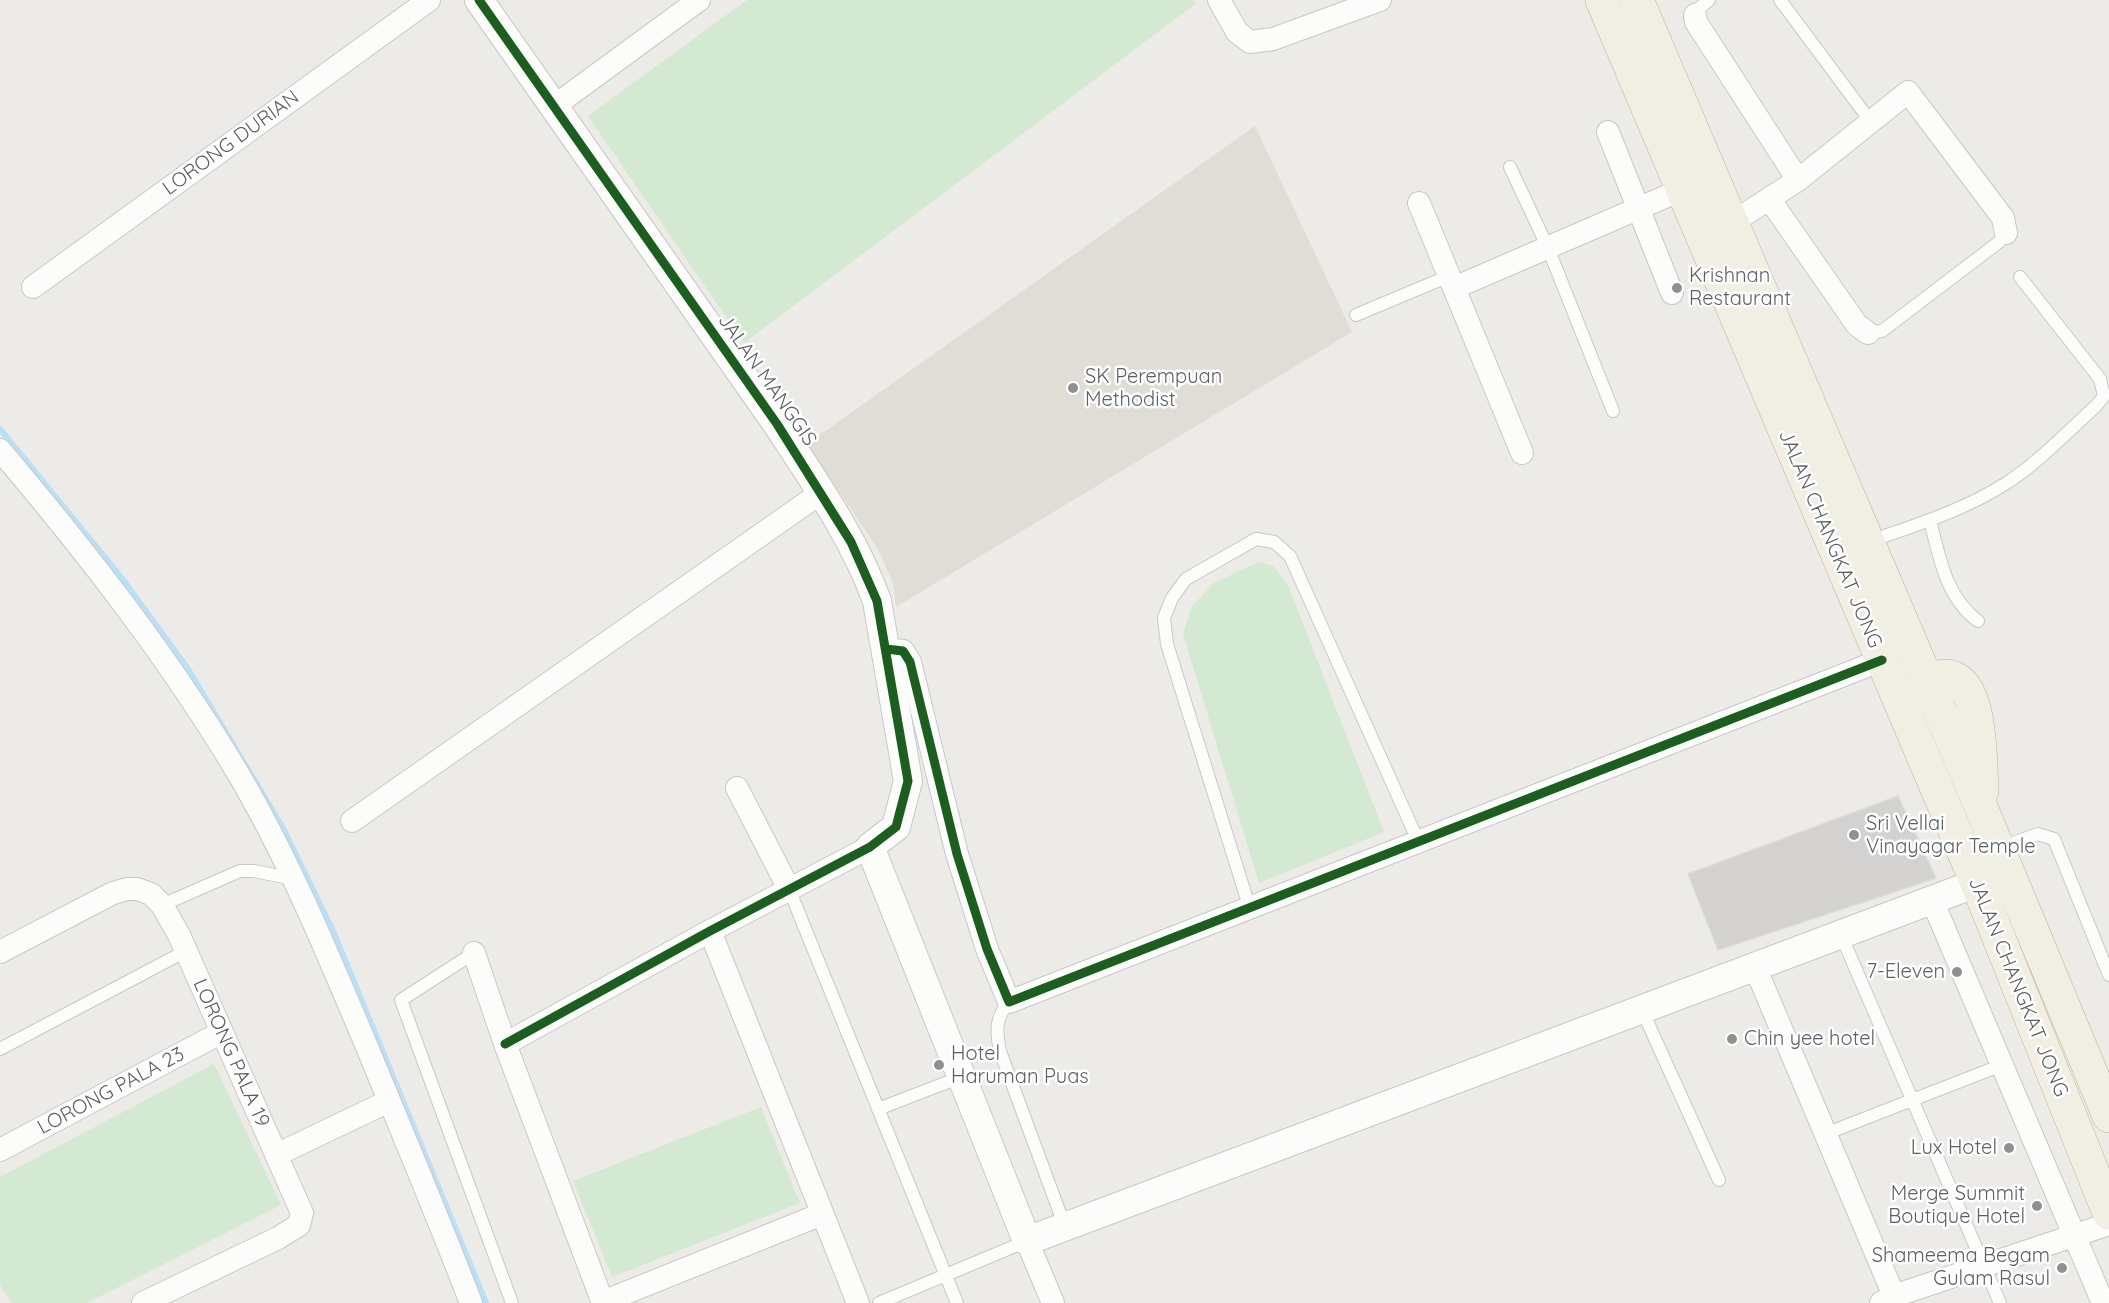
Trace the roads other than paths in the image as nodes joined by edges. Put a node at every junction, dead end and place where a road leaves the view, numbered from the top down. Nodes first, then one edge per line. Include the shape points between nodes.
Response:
1 (429, 0) edge
2 (480, 0) edge
3 (699, 0) edge
4 (1219, 0) edge
5 (1380, 0) edge
6 (1602, 0) edge
7 (1636, 0) edge
8 (1780, 0) edge
9 (1702, 8) edge
10 (553, 108) junction
11 (1871, 122) junction
12 (1608, 132) dead end
13 (1510, 167) dead end
14 (1798, 180) junction
15 (1681, 190) junction
16 (1770, 200) junction
17 (1419, 203) dead end
18 (1638, 210) junction
19 (1730, 224) junction
20 (2006, 233) joint
21 (1548, 248) junction
22 (2020, 277) dead end
23 (1452, 282) junction
24 (33, 286) dead end
25 (1672, 293) dead end
26 (1356, 315) dead end
27 (1868, 333) joint
28 (1613, 411) dead end
29 (0, 450) edge
30 (1522, 453) dead end
31 (822, 492) junction
32 (1930, 520) junction
33 (1866, 542) junction
34 (1978, 621) dead end
35 (886, 649) junction
36 (1882, 660) junction
37 (1926, 683) junction
38 (1925, 761) junction
39 (737, 788) dead end
40 (352, 821) dead end
41 (1419, 843) junction
42 (870, 847) junction
43 (1998, 849) junction
44 (294, 879) junction
45 (1977, 883) junction
46 (789, 890) junction
47 (1932, 900) junction
48 (162, 905) junction
49 (1250, 909) junction
50 (710, 931) junction
51 (1841, 935) junction
52 (186, 951) junction
53 (0, 952) edge
54 (474, 953) joint
55 (1755, 967) junction
56 (2109, 975) edge
57 (1009, 1002) junction
58 (1642, 1010) junction
59 (222, 1032) junction
60 (505, 1044) junction
61 (0, 1049) edge
62 (2082, 1054) junction
63 (2002, 1065) junction
64 (961, 1077) junction
65 (1914, 1099) junction
66 (389, 1101) junction
67 (878, 1109) junction
68 (2109, 1116) edge
69 (1825, 1134) junction
70 (2077, 1136) junction
71 (0, 1150) edge
72 (276, 1155) junction
73 (1719, 1180) dead end
74 (2109, 1213) edge
75 (822, 1214) junction
76 (2109, 1224) edge
77 (1065, 1227) junction
78 (2075, 1235) junction
79 (1027, 1241) junction
80 (1985, 1266) junction
81 (946, 1275) junction
82 (1890, 1301) edge
83 (143, 1303) edge
84 (471, 1303) edge
85 (512, 1303) edge
86 (603, 1303) edge
87 (858, 1303) edge
88 (879, 1303) edge
89 (957, 1303) edge
90 (1053, 1303) edge
91 (2000, 1303) edge
92 (2103, 1303) edge

1 - 24 street, LORONG DURIAN
2 - 10 street, JALAN MANGGIS
3 - 10 street
4 - 5 street via 1237,32 1250,42 1273,39
6 - 15 highway, JALAN CHANGKAT JONG
7 - 19 highway, JALAN CHANGKAT JONG
8 - 11 lane
9 - 14 street via 1696,22
10 - 31 street, JALAN MANGGIS
11 - 14 street
11 - 20 street via 1908,92 2003,218
12 - 18 street
13 - 21 lane
14 - 16 street
15 - 18 street
15 - 36 highway, JALAN CHANGKAT JONG
16 - 19 street
16 - 27 street via 1857,325
17 - 23 street
18 - 21 street
18 - 25 street
19 - 33 highway, JALAN CHANGKAT JONG
20 - 27 lane via 1882,331
21 - 23 street
21 - 28 lane
22 - 32 lane via 2100,379 2104,396 2007,483
23 - 26 lane
23 - 30 street
29 - 44 street via 156,648 240,777
31 - 35 street, JALAN MANGGIS via 867,573
31 - 40 street
32 - 33 lane
32 - 34 lane via 1951,589 1963,610
33 - 37 highway, JALAN CHANGKAT JONG
35 - 42 street, JALAN MANGGIS via 908,781 896,827
35 - 57 street via 903,651 910,662 957,854 987,949
36 - 38 highway, JALAN CHANGKAT JONG
36 - 41 street
37 - 38 highway via 1918,696 1917,708
37 - 43 highway, JALAN CHANGKAT JONG via 1948,676 1969,692 1976,715 1983,812
38 - 45 highway, JALAN CHANGKAT JONG
39 - 46 street
41 - 49 street
41 - 49 lane via 1290,556 1274,542 1256,539 1186,579 1164,618 1167,644
42 - 46 street
42 - 64 street
43 - 56 lane via 2037,834 2054,839
43 - 62 highway, JALAN CHANGKAT JONG
44 - 48 lane via 240,871
44 - 66 street
45 - 47 street
45 - 70 highway, JALAN CHANGKAT JONG
46 - 50 street
46 - 67 lane
47 - 51 street
47 - 63 street
48 - 52 street, LORONG PALA 19
48 - 53 street, LORONG PALA 19 via 151,894 137,889 113,893
49 - 57 street
50 - 60 street
50 - 75 street
51 - 55 street
51 - 65 lane
52 - 59 street, LORONG PALA 19
52 - 61 lane
54 - 60 street
54 - 85 lane via 401,1000
55 - 58 street
55 - 69 street
57 - 77 lane via 1000,1012 996,1029 1000,1051
58 - 73 lane
58 - 77 street
59 - 71 street, LORONG PALA 23
59 - 72 street, LORONG PALA 19
60 - 86 street
62 - 68 highway, JALAN CHANGKAT JONG
62 - 70 highway via 2091,1118 2087,1130
63 - 65 lane
63 - 78 street
64 - 67 lane
64 - 79 street
65 - 69 lane
65 - 80 lane
66 - 72 street
66 - 84 street
67 - 81 lane
69 - 82 street
70 - 74 highway, JALAN CHANGKAT JONG
72 - 83 street, LORONG PALA 19 via 302,1213 299,1225
75 - 86 street
75 - 87 street
76 - 78 street
77 - 79 street
78 - 80 street
78 - 92 street
79 - 81 lane
79 - 90 street
80 - 82 street
80 - 91 lane
81 - 88 lane
81 - 89 lane

